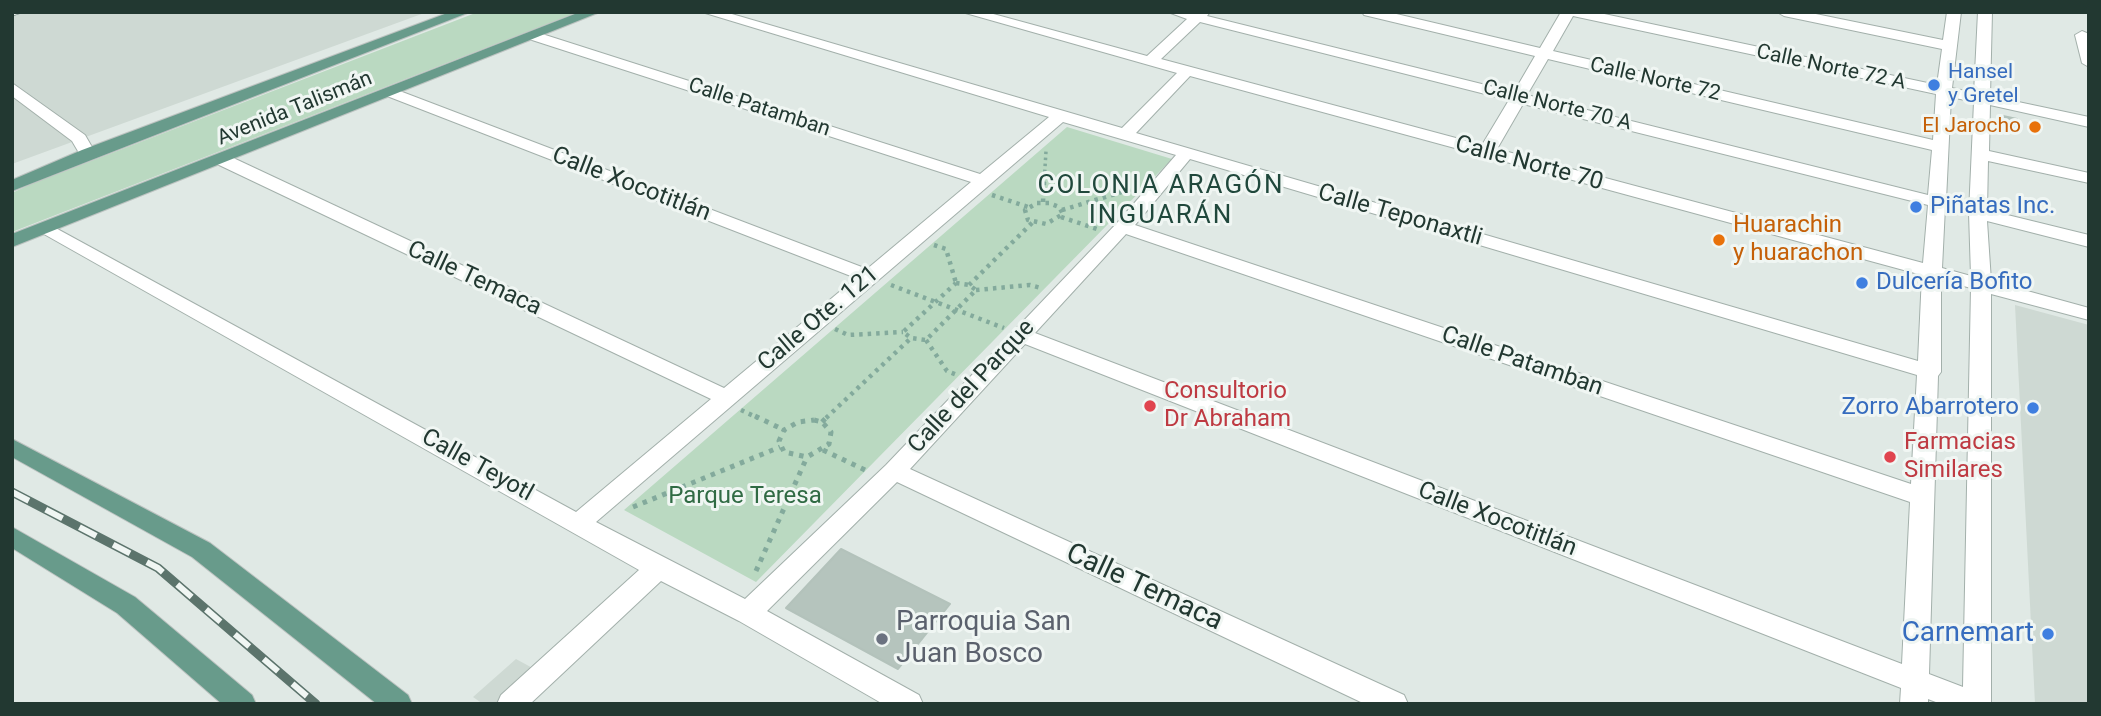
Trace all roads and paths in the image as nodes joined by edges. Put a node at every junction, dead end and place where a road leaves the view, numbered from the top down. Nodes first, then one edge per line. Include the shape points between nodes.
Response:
1 (463, 12) edge
2 (593, 12) edge
3 (709, 12) edge
4 (969, 12) edge
5 (1175, 12) edge
6 (1369, 12) edge
7 (1568, 12) edge
8 (1574, 12) edge
9 (1784, 12) edge
10 (1954, 12) edge
11 (1985, 12) edge
12 (1200, 15) edge
13 (2082, 35) dead end
14 (534, 36) junction
15 (1950, 46) junction
16 (1544, 54) junction
17 (1149, 62) junction
18 (2089, 63) edge
19 (1186, 72) junction
20 (12, 88) edge
21 (1944, 92) junction
22 (392, 93) junction
23 (1519, 96) junction
24 (1982, 100) junction
25 (1060, 116) junction
26 (2089, 122) edge
27 (1125, 135) junction
28 (1046, 141) dead end
29 (1942, 147) junction
30 (1486, 153) junction
31 (88, 154) junction
32 (1186, 154) junction
33 (1981, 154) junction
34 (223, 160) junction
35 (2089, 178) edge
36 (12, 186) edge
37 (984, 187) junction
38 (1140, 187) dead end
39 (1044, 202) junction
40 (1939, 203) junction
41 (1028, 207) junction
42 (1062, 210) junction
43 (1978, 214) junction
44 (1061, 217) junction
45 (1033, 222) junction
46 (44, 229) junction
47 (1114, 229) junction
48 (12, 241) edge
49 (2089, 241) edge
50 (927, 243) dead end
51 (1932, 272) junction
52 (870, 277) junction
53 (956, 283) junction
54 (1981, 284) junction
55 (969, 285) junction
56 (976, 290) junction
57 (1047, 290) dead end
58 (2089, 314) edge
59 (828, 326) dead end
60 (903, 332) junction
61 (1020, 335) junction
62 (911, 338) junction
63 (926, 340) junction
64 (1930, 372) junction
65 (961, 377) dead end
66 (730, 402) junction
67 (822, 422) junction
68 (784, 430) junction
69 (12, 447) edge
70 (780, 447) junction
71 (824, 450) junction
72 (807, 457) junction
73 (868, 471) dead end
74 (894, 471) junction
75 (1922, 497) junction
76 (629, 508) dead end
77 (579, 523) junction
78 (12, 536) edge
79 (659, 568) junction
80 (754, 574) dead end
81 (748, 613) junction
82 (1915, 693) edge
83 (242, 704) edge
84 (398, 704) edge
85 (511, 704) edge
86 (909, 704) edge
87 (1394, 704) edge
88 (1976, 704) edge

1 - 31 main road, Avenida Talismán
2 - 14 main road, Avenida Talismán
3 - 25 street, Calle Teponaxtli
4 - 17 street, Calle Norte 70
5 - 12 street, Calle Norte 70 A
6 - 16 street, Calle Norte 72
7 - 16 street
8 - 21 street, Calle Norte 72 A
9 - 15 street
10 - 15 street
11 - 24 street
12 - 17 street
12 - 23 street, Calle Norte 70 A
13 - 18 street
14 - 22 main road, Avenida Talismán
14 - 37 street, Calle Patamban
15 - 21 street
16 - 23 street
16 - 29 street, Calle Norte 72
17 - 19 street, Calle Norte 70
19 - 27 street
19 - 30 street, Calle Norte 70
20 - 31 street via 79,138
21 - 24 street, Calle Norte 72 A
21 - 29 street
22 - 34 main road, Avenida Talismán
22 - 52 street, Calle Xocotitlán
23 - 30 street
23 - 40 street, Calle Norte 70 A
24 - 26 street, Calle Norte 72 A
24 - 33 street
25 - 27 street, Calle Teponaxtli
25 - 37 street, Calle Ote. 121
27 - 32 street, Calle Teponaxtli
28 - 39 path
29 - 40 street
30 - 51 street, Calle Norte 70
31 - 36 main road, Avenida Talismán
32 - 47 street, Calle del Parque
32 - 64 street, Calle Teponaxtli
33 - 35 street
33 - 43 street
34 - 46 main road, Avenida Talismán
34 - 66 street, Calle Temaca
37 - 41 path
37 - 52 street, Calle Ote. 121
38 - 42 path
39 - 41 path
39 - 42 path
40 - 51 street
41 - 45 path via 1025,216
42 - 44 path
43 - 49 street
43 - 54 street
44 - 45 path via 1052,223
44 - 47 path
45 - 55 path
46 - 48 main road, Avenida Talismán
46 - 77 street, Calle Teyotl
47 - 61 street, Calle del Parque
47 - 75 street, Calle Patamban
50 - 53 path via 946,249
51 - 54 street, Calle Norte 70
51 - 64 street
52 - 61 path
52 - 66 street, Calle Ote. 121
53 - 55 path
53 - 60 path
54 - 58 street, Calle Norte 70
54 - 88 street
55 - 56 path
56 - 57 path via 1030,285
56 - 63 path
59 - 60 path via 848,335
60 - 62 path
61 - 74 street, Calle del Parque
61 - 82 street, Calle Xocotitlán
62 - 63 path
62 - 67 path
63 - 65 path via 947,371
64 - 75 street
66 - 68 path
66 - 77 street, Calle Ote. 121
67 - 68 path via 806,420
67 - 71 path via 831,432
68 - 70 path
69 - 84 main road via 201,550
70 - 72 path via 790,455
70 - 76 path
71 - 72 path
71 - 73 path
72 - 80 path
74 - 81 street, Calle del Parque
74 - 87 street, Calle Temaca
75 - 82 street
77 - 79 street, Calle Teyotl
78 - 83 main road via 126,605
79 - 81 street, Calle Teyotl
79 - 85 street
81 - 86 street, Calle Teyotl
82 - 88 street, Calle Xocotitlán

